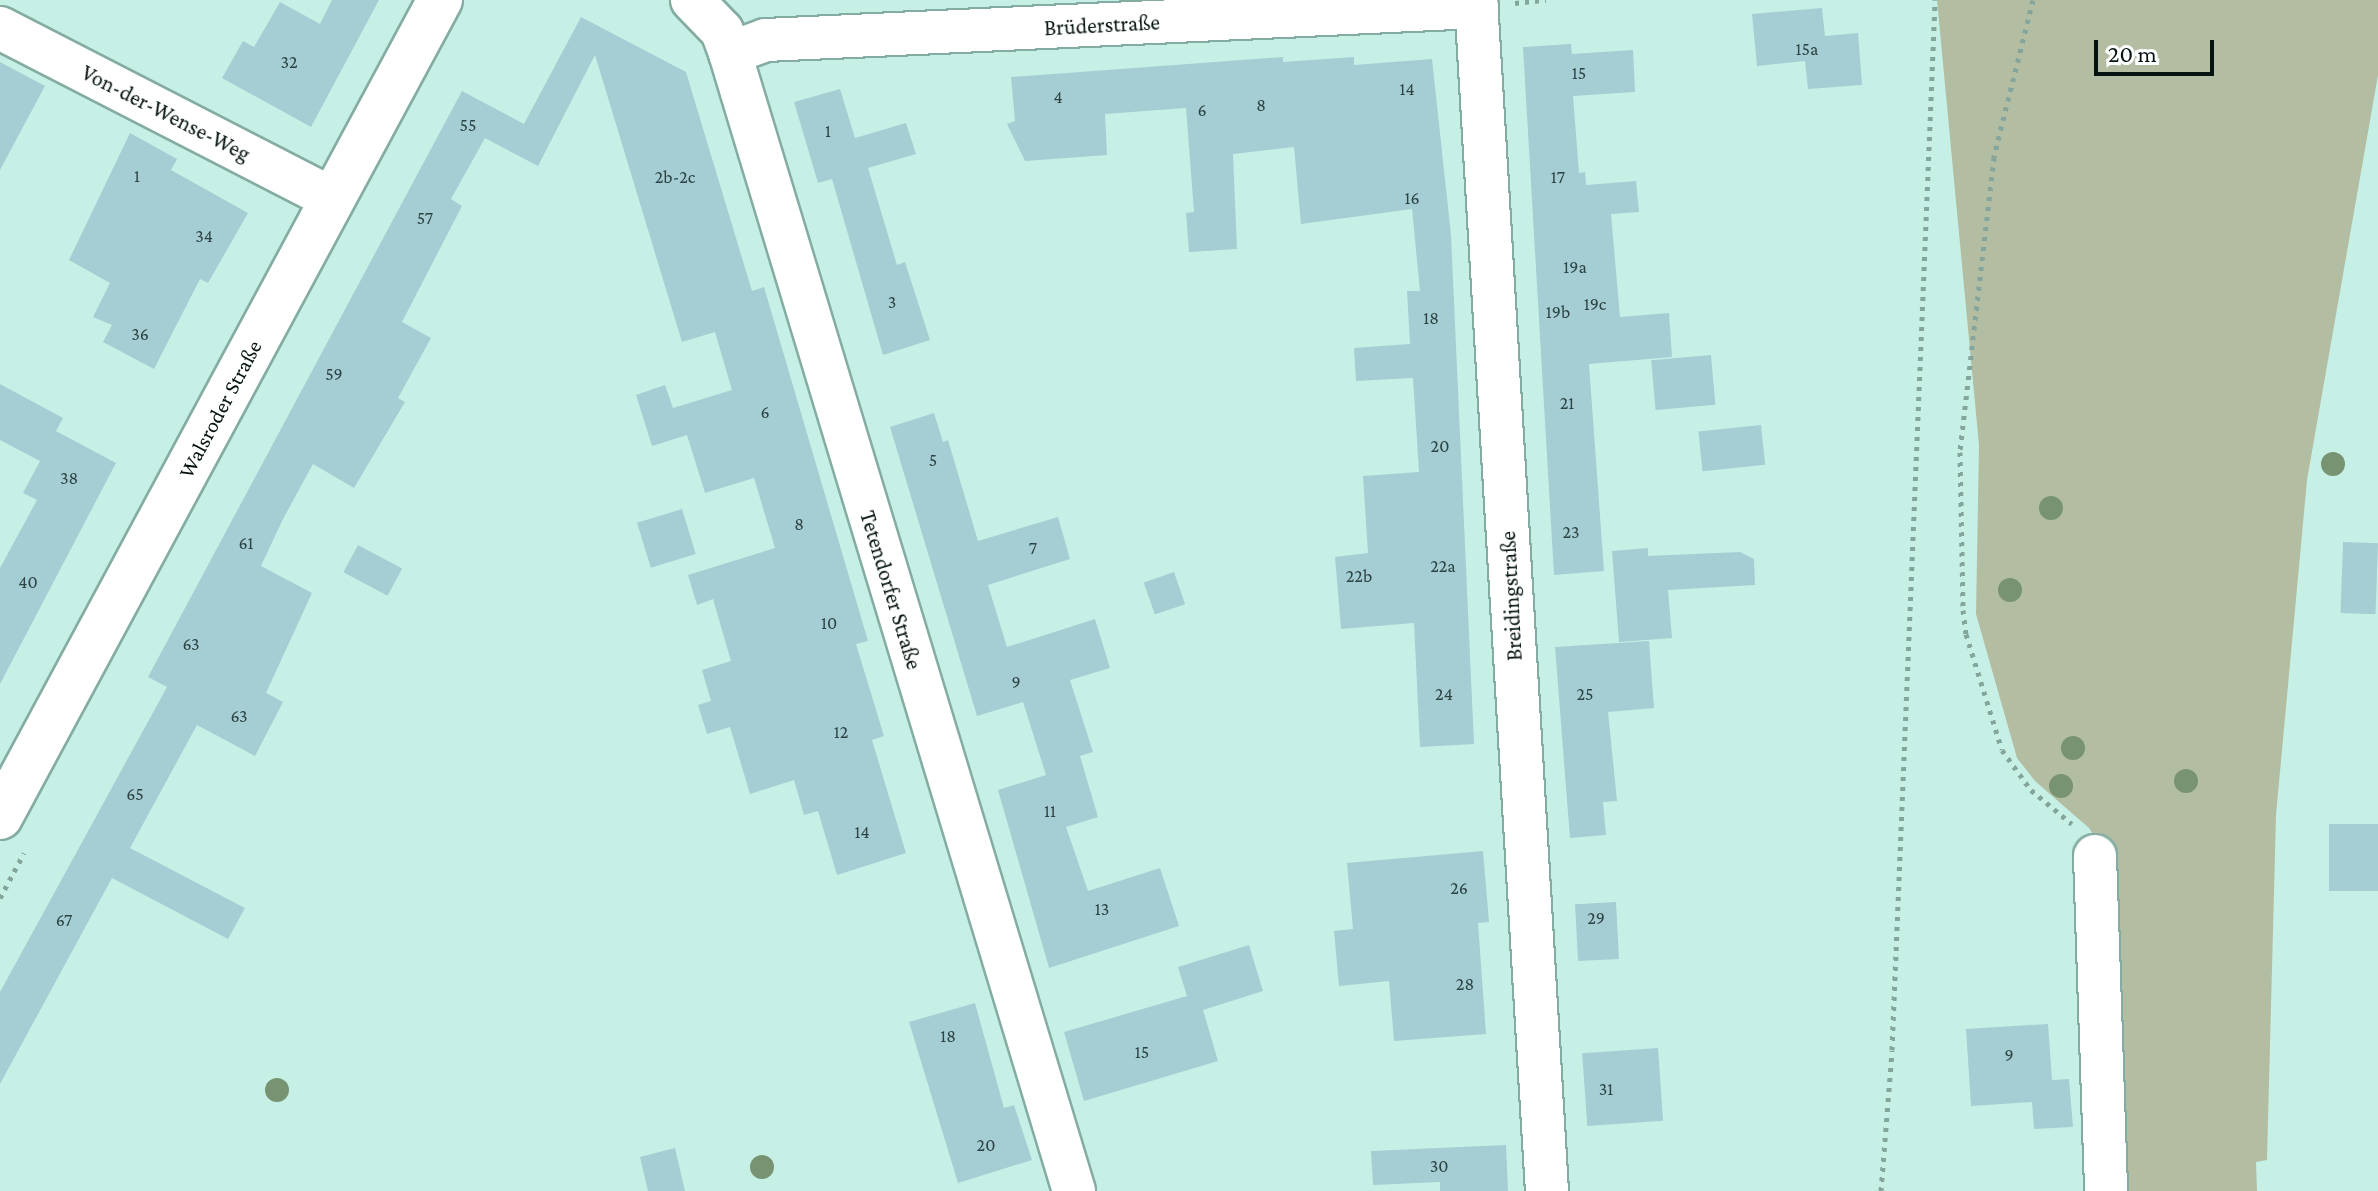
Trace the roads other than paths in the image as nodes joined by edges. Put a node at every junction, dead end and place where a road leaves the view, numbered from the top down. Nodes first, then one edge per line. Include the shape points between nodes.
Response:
1 (440, 0) edge
2 (692, 0) edge
3 (1476, 4) edge
4 (0, 28) edge
5 (730, 53) junction
6 (333, 199) junction
7 (0, 817) edge
8 (2095, 856) road end
9 (1074, 1191) edge
10 (1547, 1191) edge
11 (2106, 1191) edge

1 - 6 main road, Walsroder Straße
2 - 5 street, Tetendorfer Straße via 722,31
3 - 5 street, Brüderstraße via 766,40
3 - 10 street, Breidingstraße
4 - 6 street, Von-der-Wense-Weg
5 - 9 street, Tetendorfer Straße
6 - 7 main road, Walsroder Straße
8 - 11 street

